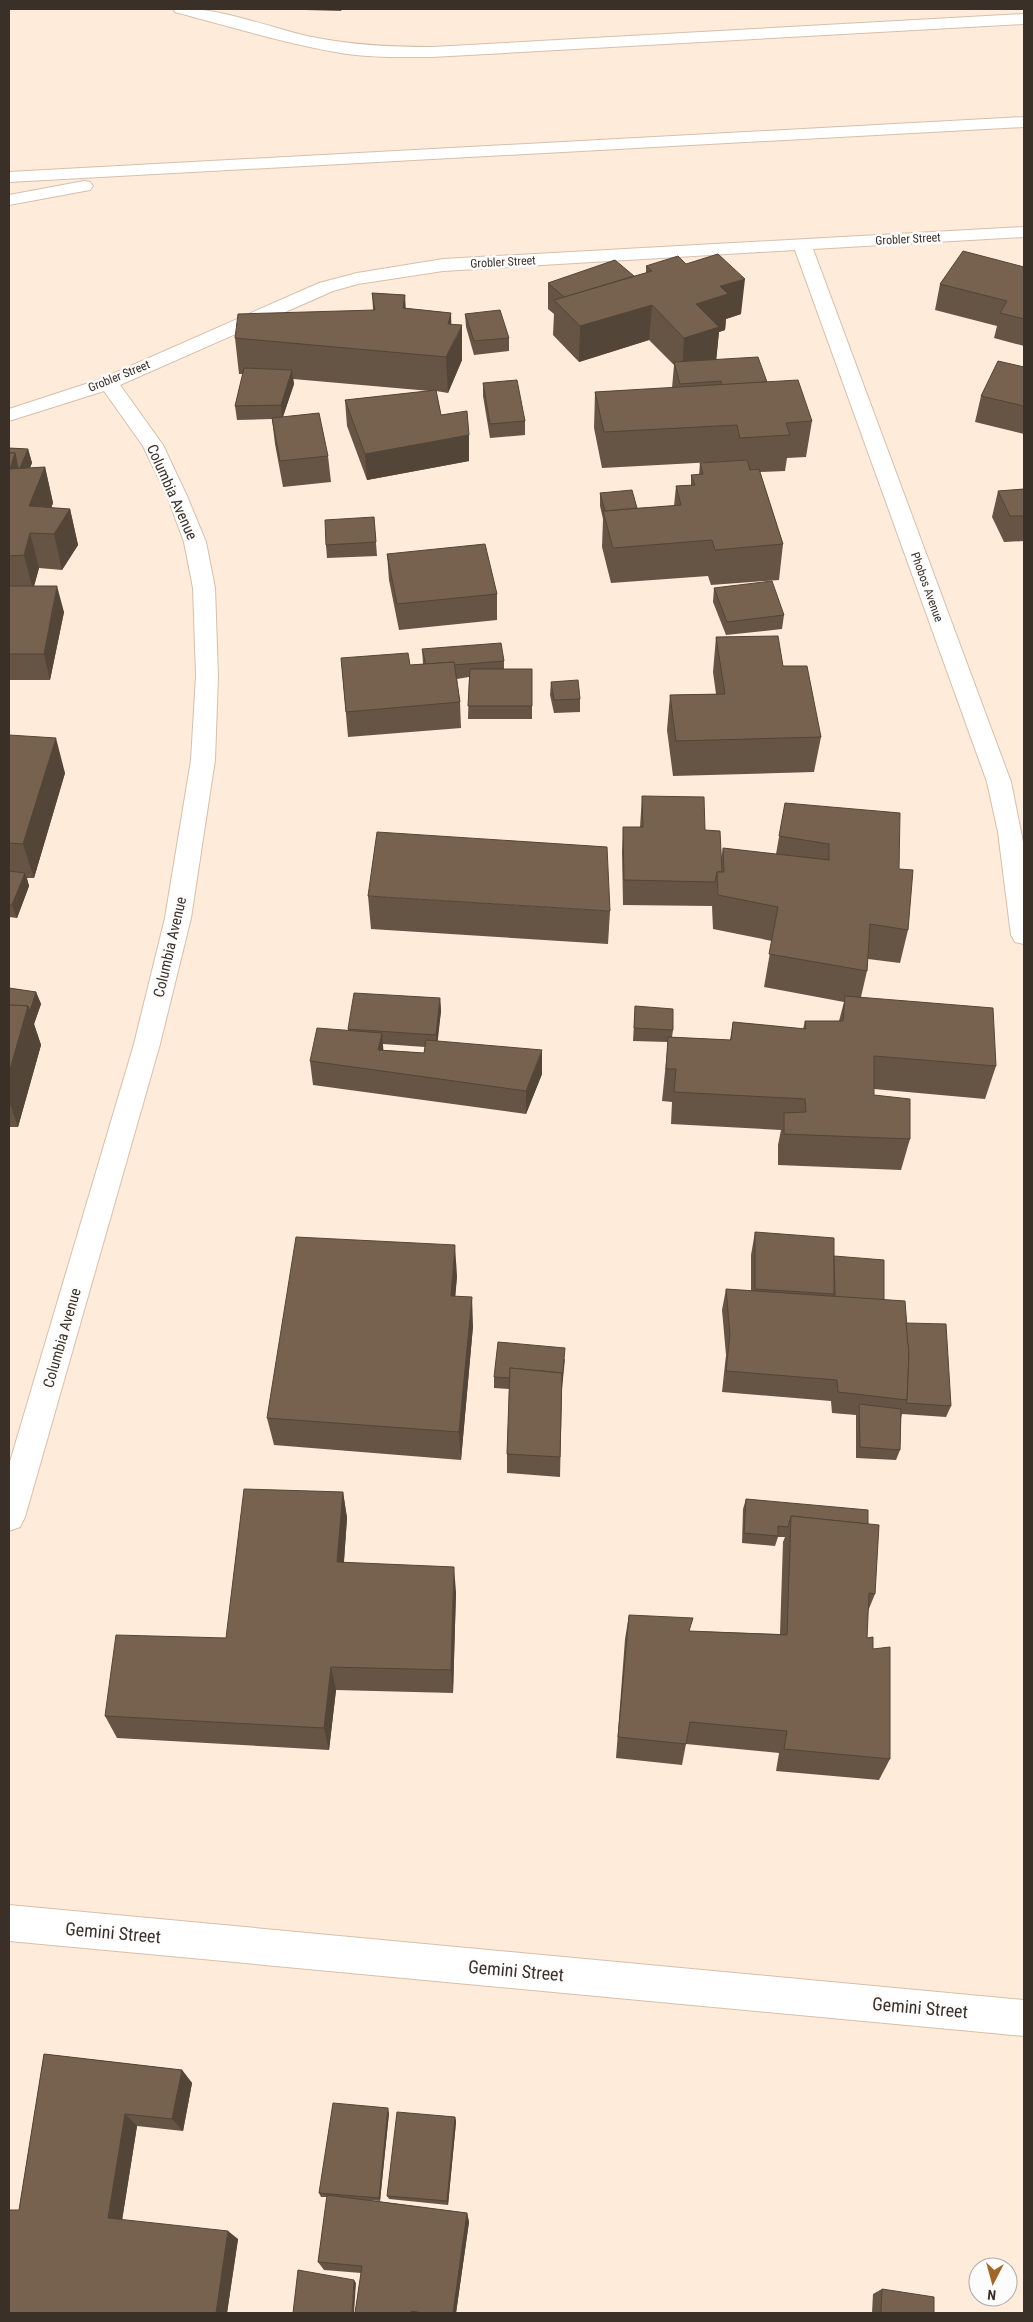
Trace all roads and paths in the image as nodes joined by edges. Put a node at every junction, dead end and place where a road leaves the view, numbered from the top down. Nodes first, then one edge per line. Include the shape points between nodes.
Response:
1 (181, 9) edge
2 (1024, 19) edge
3 (1024, 122) edge
4 (154, 169) junction
5 (9, 177) edge
6 (9, 200) edge
7 (1024, 232) edge
8 (802, 246) junction
9 (108, 382) junction
10 (9, 415) edge
11 (1024, 935) edge
12 (9, 1517) edge
13 (9, 1923) edge
14 (1024, 2018) edge

1 - 2 street via 308,41 387,52
3 - 4 street
4 - 5 street
4 - 6 street via 62,192
7 - 8 street, Grobler Street
8 - 9 street, Grobler Street via 443,265 357,279 296,298
8 - 11 street, Phobos Avenue via 999,782 1010,832
9 - 10 street, Grobler Street
9 - 12 street, Columbia Avenue via 153,445 195,542 204,588 207,676 203,760 178,918 148,1044
13 - 14 street, Gemini Street

